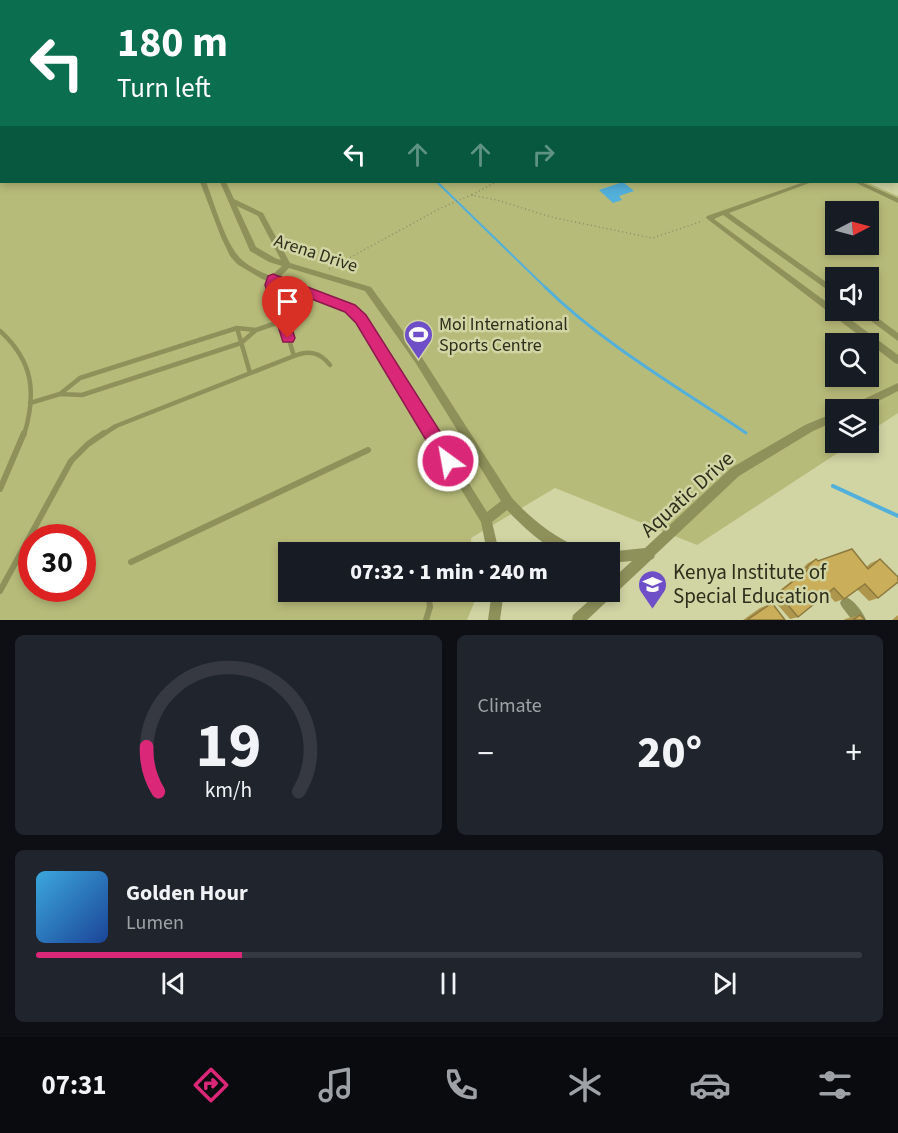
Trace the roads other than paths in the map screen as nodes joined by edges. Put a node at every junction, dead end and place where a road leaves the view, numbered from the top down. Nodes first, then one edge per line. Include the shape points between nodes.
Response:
1 (203, 183) edge
2 (223, 183) edge
3 (806, 183) edge
4 (859, 183) edge
5 (231, 200) junction
6 (898, 201) edge
7 (724, 213) junction
8 (773, 249) junction
9 (758, 255) junction
10 (287, 265) junction
11 (273, 279) junction
12 (825, 286) edge
13 (825, 293) edge
14 (813, 296) junction
15 (282, 321) junction
16 (875, 321) edge
17 (237, 328) junction
18 (256, 330) junction
19 (0, 332) edge
20 (898, 338) edge
21 (240, 343) junction
22 (294, 356) junction
23 (898, 360) edge
24 (330, 365) dead end
25 (250, 373) junction
26 (898, 387) edge
27 (60, 394) junction
28 (873, 399) edge
29 (30, 403) junction
30 (825, 421) edge
31 (368, 450) dead end
32 (0, 489) edge
33 (508, 502) junction
34 (486, 520) junction
35 (491, 542) edge
36 (554, 542) edge
37 (650, 554) junction
38 (620, 556) edge
39 (131, 562) dead end
40 (0, 591) edge
41 (429, 602) edge
42 (496, 602) edge
43 (846, 603) edge
44 (426, 620) edge
45 (494, 620) edge
46 (578, 620) edge
47 (860, 620) edge

1 - 11 street via 233,255 251,272
2 - 5 street, Arena Drive
3 - 7 street
4 - 6 street
5 - 10 street via 261,215
5 - 10 street, Arena Drive via 253,249
7 - 8 street
7 - 9 street via 709,218
8 - 9 street
8 - 12 street
9 - 14 street
10 - 11 street
10 - 33 street, Arena Drive via 368,289 418,359
11 - 15 lane
11 - 34 street via 337,302 361,319
13 - 14 street
14 - 23 street
15 - 18 lane
15 - 22 lane
16 - 20 street
17 - 18 lane
17 - 21 lane
17 - 27 lane via 81,378
18 - 21 lane
19 - 29 lane via 13,340 25,357 31,382
21 - 25 lane
21 - 27 lane via 82,395
22 - 24 lane via 315,352 322,354
22 - 25 lane
25 - 40 lane via 116,426 81,450 60,480
26 - 28 street
27 - 29 lane
29 - 32 lane via 24,438
30 - 37 street, Aquatic Drive via 735,472
31 - 39 lane
33 - 34 street
33 - 36 street, Arena Drive via 524,521
34 - 35 street
37 - 38 street
37 - 46 street, Aquatic Drive
41 - 44 lane
42 - 45 street
43 - 47 street

